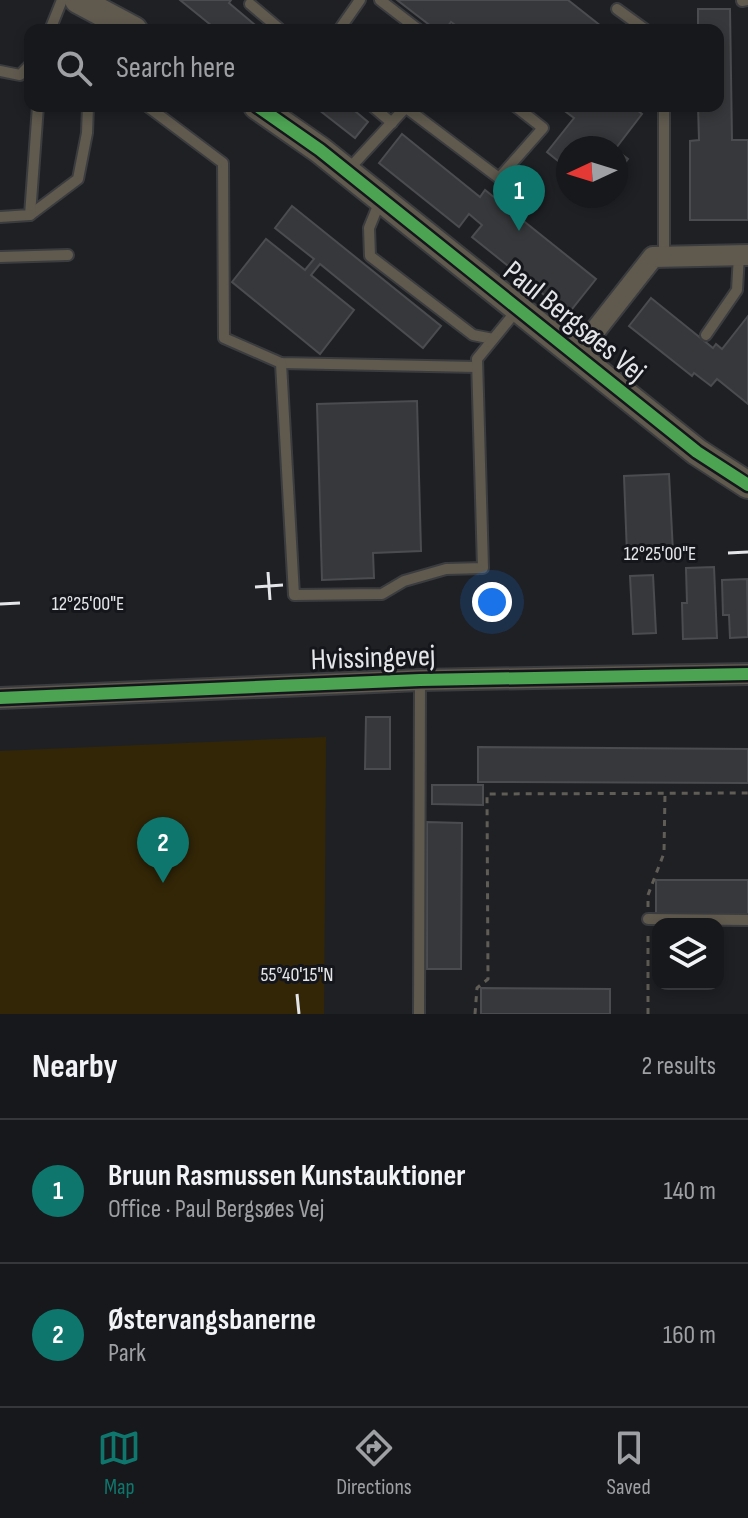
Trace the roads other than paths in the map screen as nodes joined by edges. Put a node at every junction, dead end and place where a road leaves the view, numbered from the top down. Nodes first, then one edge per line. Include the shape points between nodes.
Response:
1 (62, 0) edge
2 (78, 0) edge
3 (360, 0) edge
4 (380, 0) edge
5 (250, 4) dead end
6 (617, 9) dead end
7 (52, 24) edge
8 (123, 24) edge
9 (274, 24) edge
10 (343, 24) edge
11 (411, 24) edge
12 (638, 24) edge
13 (0, 71) edge
14 (24, 71) edge
15 (38, 112) edge
16 (88, 112) edge
17 (155, 112) edge
18 (265, 112) edge
19 (380, 112) edge
20 (402, 112) edge
21 (413, 112) edge
22 (523, 112) edge
23 (664, 112) edge
24 (392, 123) junction
25 (347, 172) junction
26 (381, 199) junction
27 (30, 215) junction
28 (0, 217) edge
29 (68, 255) dead end
30 (743, 255) edge
31 (0, 257) edge
32 (664, 257) junction
33 (518, 308) junction
34 (706, 335) dead end
35 (493, 339) junction
36 (576, 355) junction
37 (281, 363) junction
38 (477, 367) junction
39 (748, 485) edge
40 (748, 674) edge
41 (420, 680) junction
42 (0, 698) edge
43 (648, 919) dead end
44 (748, 920) edge
45 (419, 1014) edge

1 - 7 lane
2 - 8 street
3 - 10 lane
4 - 11 lane
5 - 9 lane
6 - 12 lane
13 - 14 lane
15 - 27 lane
16 - 27 lane via 78,179
17 - 37 lane via 223,163 224,338
18 - 25 street, Paul Bergsøes Vej
19 - 24 lane
20 - 24 lane
21 - 22 lane via 499,178 543,128
23 - 32 lane
24 - 25 lane
25 - 26 street, Paul Bergsøes Vej
26 - 33 street, Paul Bergsøes Vej
26 - 35 lane via 369,228 370,256 473,335
27 - 28 lane
29 - 31 lane
30 - 32 street
30 - 34 lane via 737,290
32 - 36 street, Paul Bergsøes Vej via 653,257
33 - 35 lane
33 - 36 street, Paul Bergsøes Vej
35 - 38 lane
36 - 39 street, Paul Bergsøes Vej via 697,452
37 - 38 lane
37 - 38 lane via 294,595 382,594 404,581 446,569 483,568
40 - 41 street, Hvissingevej
41 - 42 street, Hvissingevej
41 - 45 lane
43 - 44 lane

